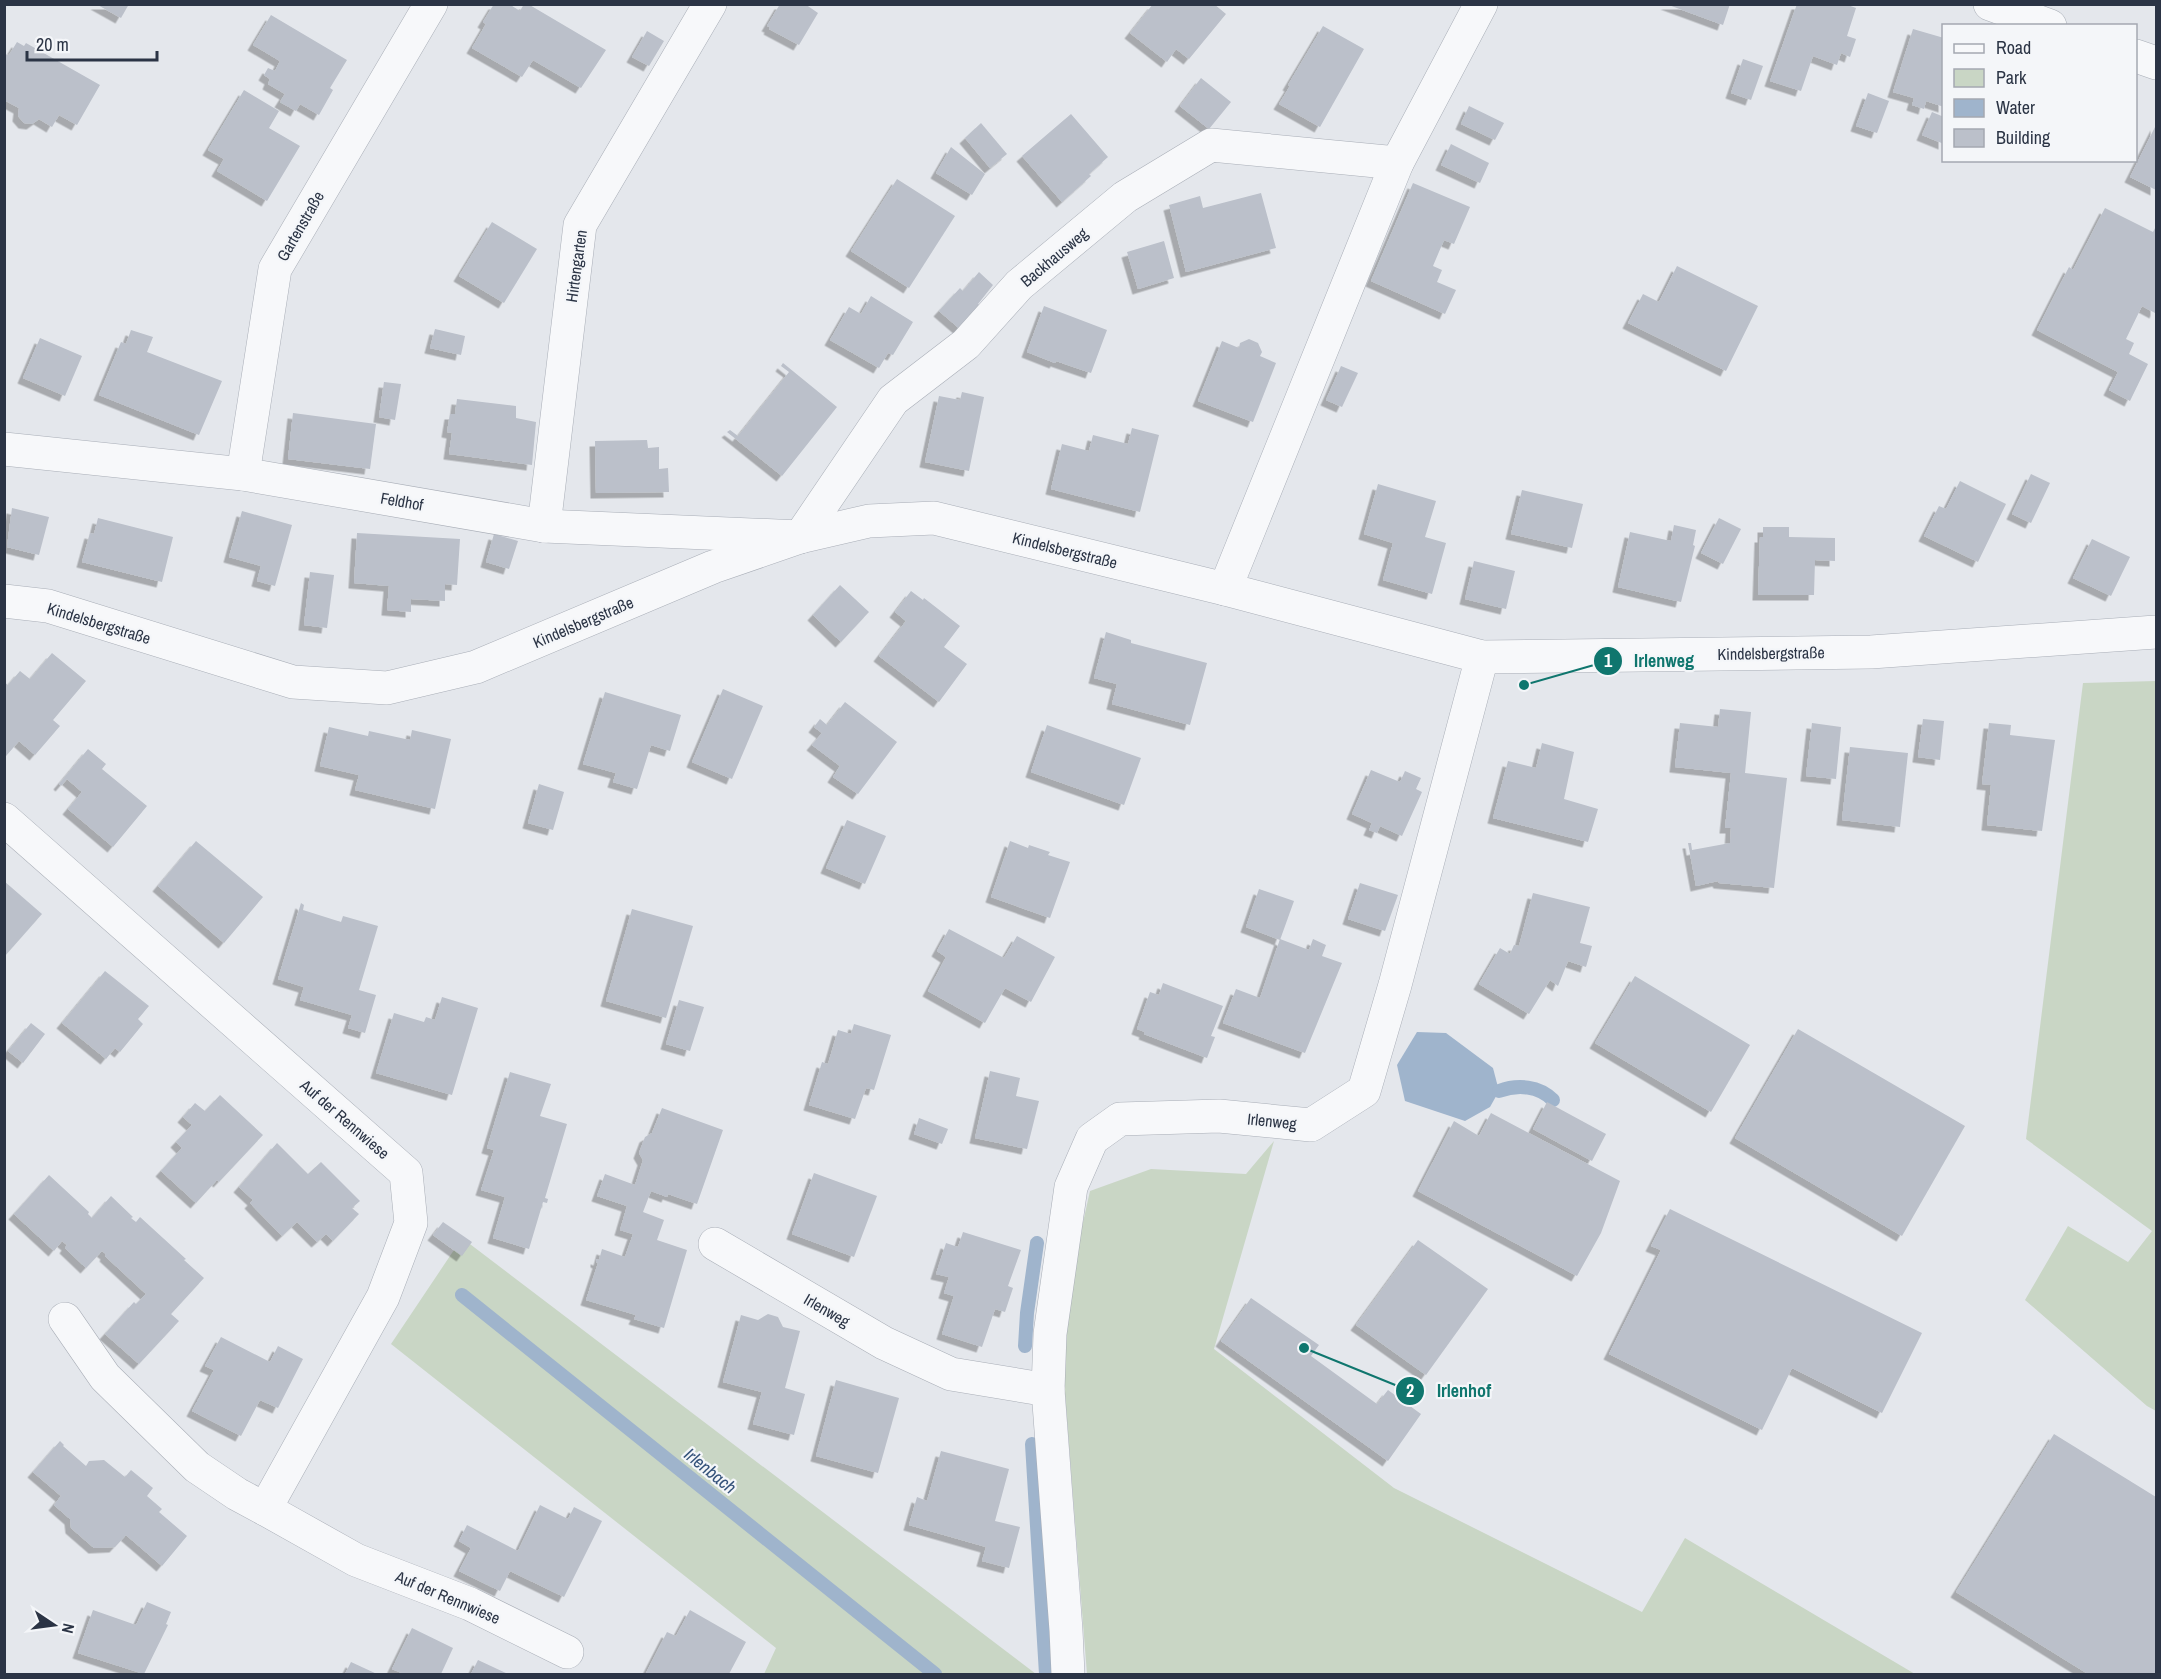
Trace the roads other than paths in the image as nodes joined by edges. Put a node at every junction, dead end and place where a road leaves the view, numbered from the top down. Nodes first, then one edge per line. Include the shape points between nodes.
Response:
1 (430, 4) edge
2 (710, 4) edge
3 (1481, 4) edge
4 (1990, 4) edge
5 (2045, 24) edge
6 (2137, 56) edge
7 (2157, 63) edge
8 (1397, 163) junction
9 (4, 448) edge
10 (243, 474) junction
11 (543, 526) junction
12 (800, 537) junction
13 (1225, 590) junction
14 (4, 601) edge
15 (2157, 632) edge
16 (1482, 657) junction
17 (4, 819) edge
18 (715, 1244) dead end
19 (65, 1319) dead end
20 (1048, 1390) junction
21 (266, 1509) junction
22 (567, 1652) dead end
23 (1068, 1674) edge

1 - 10 street, Gartenstraße via 275,269
2 - 11 street, Hirtengarten via 580,225
3 - 8 street
4 - 5 street
6 - 7 street
8 - 12 street, Backhausweg via 1211,145 1125,197 1020,285 966,344 893,400
8 - 13 street
9 - 10 street, Feldhof
10 - 11 street, Feldhof
11 - 12 street, Feldhof
12 - 13 street, Kindelsbergstraße via 869,521 934,518
12 - 14 street, Kindelsbergstraße via 713,567 476,667 387,688 293,682 48,606
13 - 16 street, Kindelsbergstraße
15 - 16 street, Kindelsbergstraße via 1871,652
16 - 20 street, Irlenweg via 1364,1091 1311,1125 1219,1116 1120,1119 1092,1139 1071,1186 1050,1334
17 - 21 street, Auf der Rennwiese via 406,1173 411,1223 383,1297
18 - 20 street, Irlenweg via 884,1343 951,1374
19 - 21 street, Auf der Rennwiese via 105,1377 197,1467
20 - 23 street, Irlenweg
21 - 22 street, Auf der Rennwiese via 356,1560 470,1604

